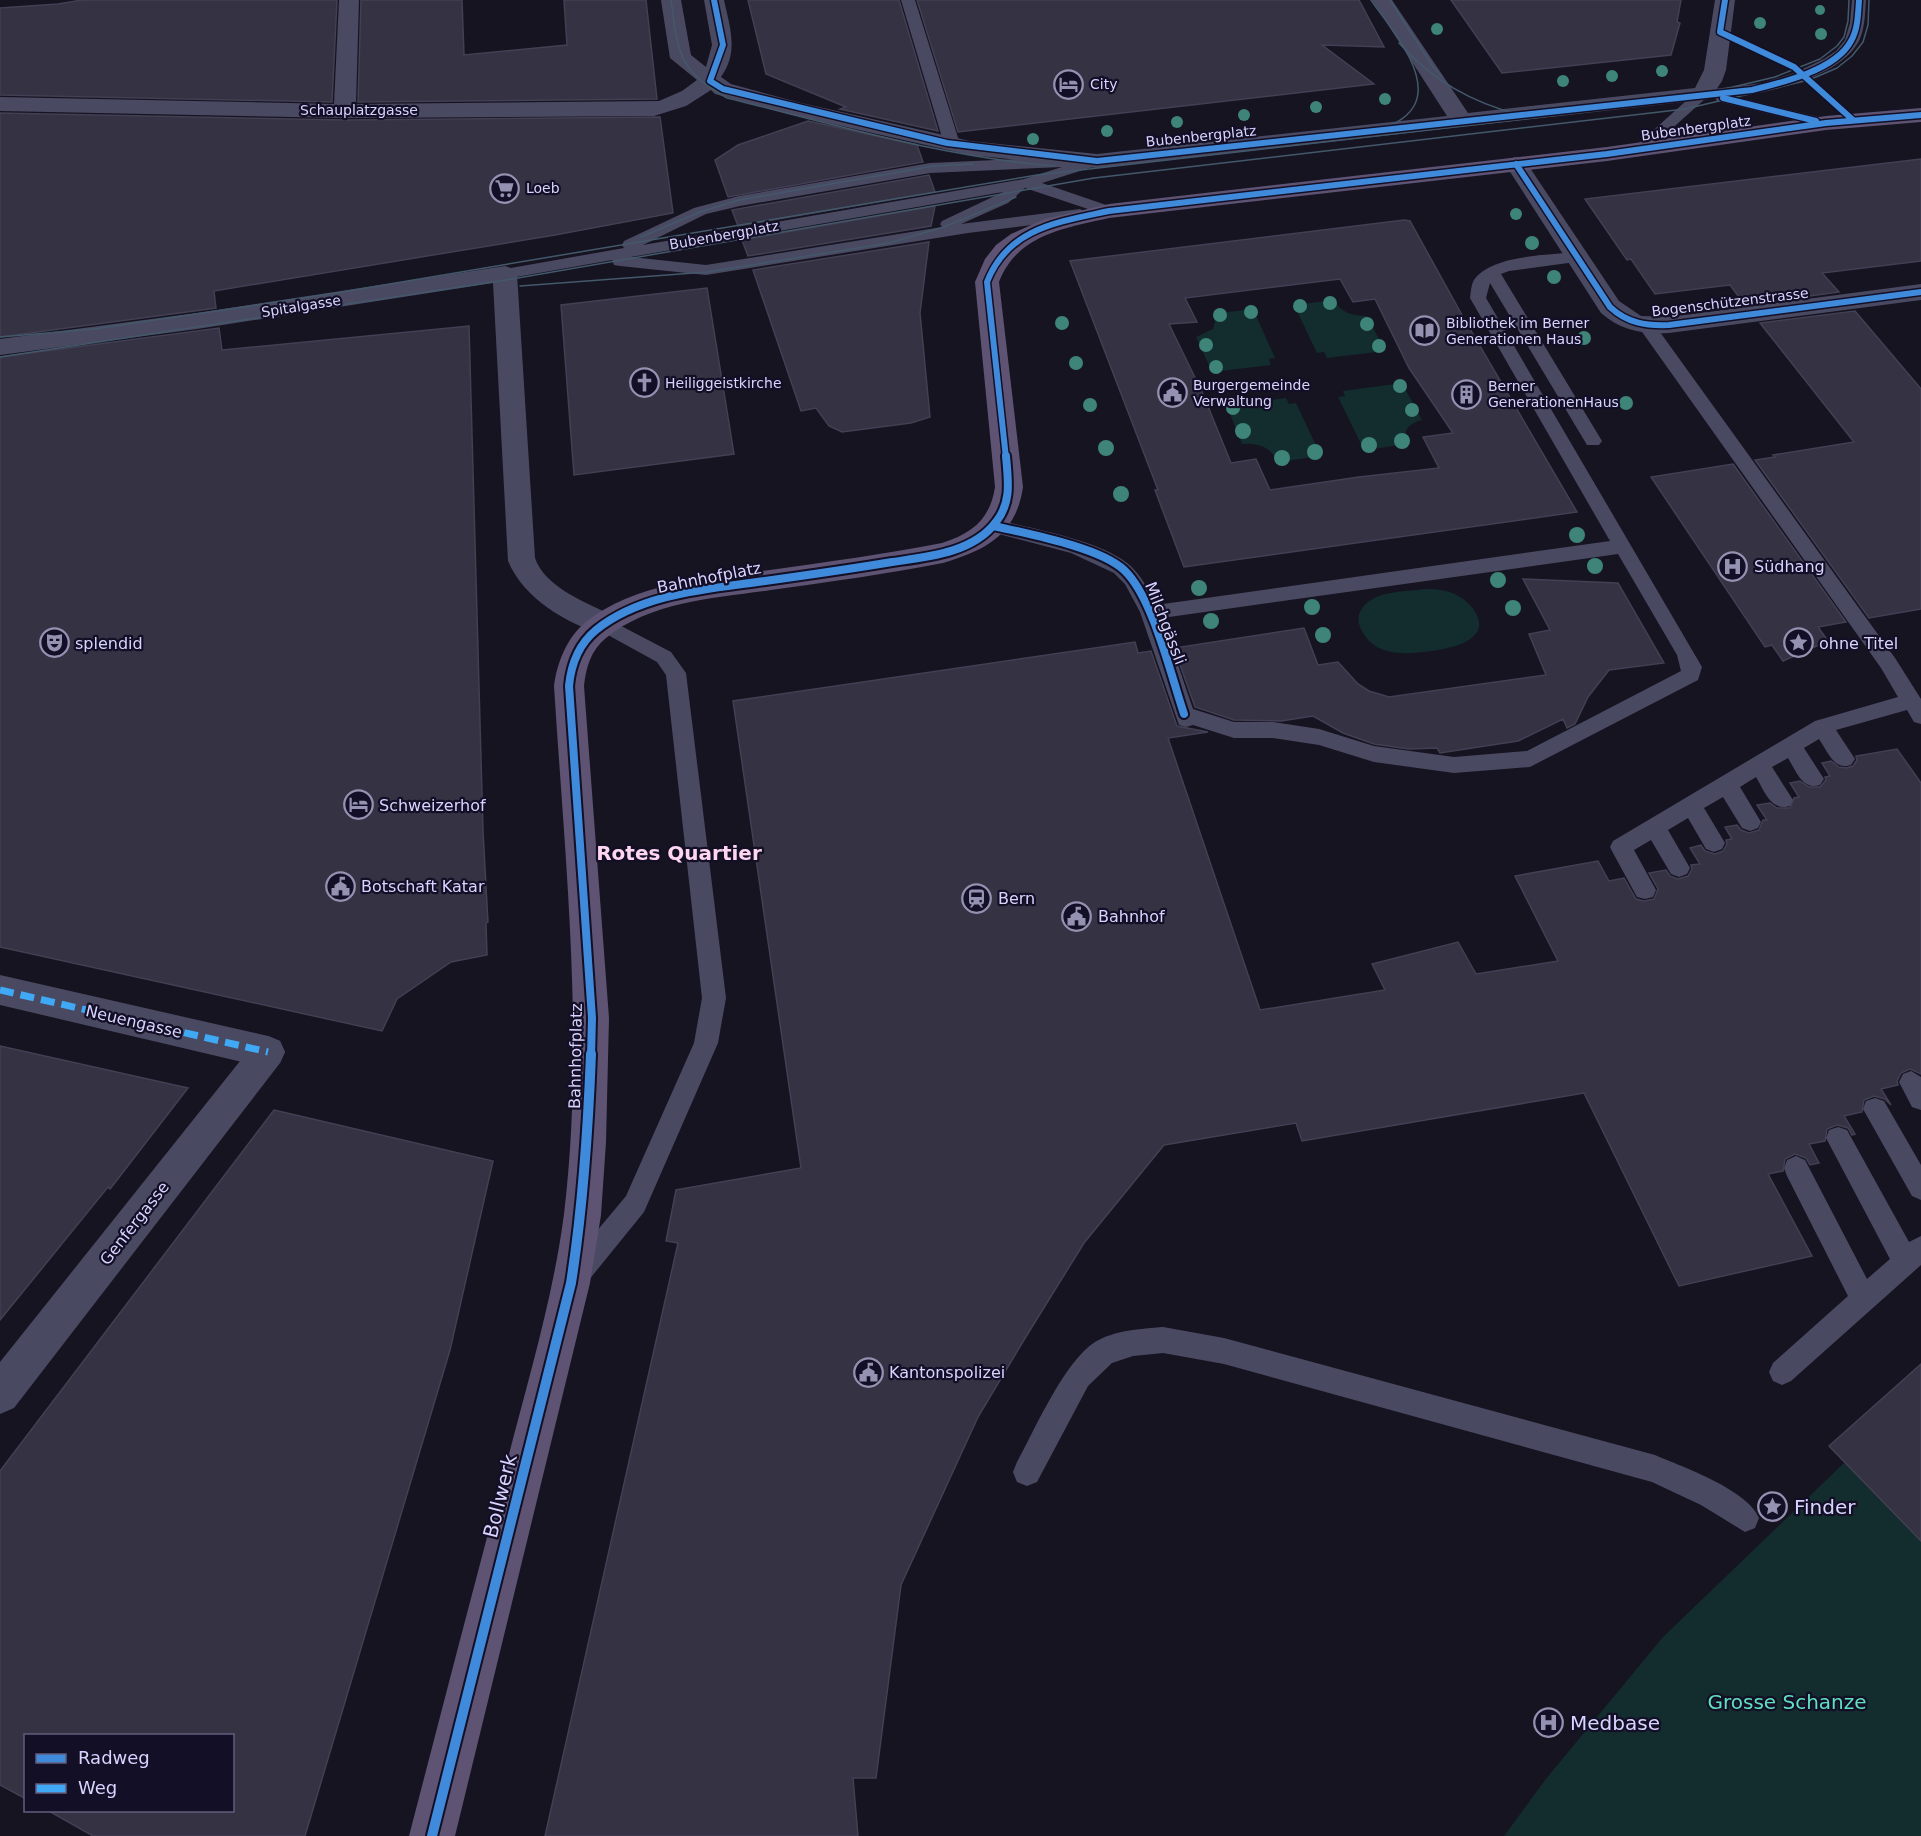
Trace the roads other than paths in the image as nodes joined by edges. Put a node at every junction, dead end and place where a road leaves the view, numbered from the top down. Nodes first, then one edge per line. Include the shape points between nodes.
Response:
1 (349, 0) edge
2 (671, 0) edge
3 (714, 0) edge
4 (1382, 0) edge
5 (1725, 0) edge
6 (1859, 0) edge
7 (908, 1) edge
8 (710, 81) junction
9 (1702, 94) junction
10 (0, 104) edge
11 (345, 111) junction
12 (1921, 115) edge
13 (1462, 121) junction
14 (1826, 123) junction
15 (952, 144) junction
16 (1641, 149) junction
17 (1097, 161) junction
18 (1516, 164) junction
19 (1026, 183) junction
20 (1108, 211) junction
21 (1014, 242) joint
22 (884, 243) junction
23 (1577, 257) junction
24 (600, 258) junction
25 (1492, 272) junction
26 (505, 274) junction
27 (1921, 292) edge
28 (1646, 325) junction
29 (0, 347) edge
30 (1593, 441) dead end
31 (994, 526) junction
32 (1623, 546) junction
33 (1149, 613) junction
34 (604, 624) junction
35 (1916, 709) edge
36 (1822, 727) junction
37 (1791, 745) junction
38 (1844, 759) dead end
39 (1759, 764) junction
40 (1813, 779) dead end
41 (1726, 783) junction
42 (1782, 800) dead end
43 (1691, 804) junction
44 (1750, 822) dead end
45 (1655, 826) junction
46 (1714, 843) dead end
47 (1679, 868) dead end
48 (1645, 890) dead end
49 (0, 990) edge
50 (268, 1052) joint
51 (1875, 1109) dead end
52 (1838, 1138) dead end
53 (587, 1162) joint
54 (1796, 1168) dead end
55 (1921, 1188) edge
56 (1913, 1255) edge
57 (571, 1283) junction
58 (1864, 1299) junction
59 (1782, 1372) dead end
60 (0, 1394) edge
61 (1027, 1472) dead end
62 (1745, 1518) dead end
63 (432, 1836) edge

1 - 11 street
2 - 8 street, Bubenbergplatz via 681,58
3 - 8 street via 723,52
4 - 13 street
5 - 9 street via 1715,70
6 - 9 lane via 1853,39 1828,63 1741,92
7 - 15 lane
8 - 11 street, Schauplatzgasse via 676,103 647,110
8 - 15 street, Bubenbergplatz via 749,97
9 - 13 street, Bubenbergplatz
9 - 14 lane
9 - 16 lane
10 - 11 street, Schauplatzgasse
12 - 14 main road, Bubenbergplatz
13 - 17 street, Bubenbergplatz
14 - 16 main road, Bubenbergplatz
15 - 17 street, Bubenbergplatz
16 - 18 main road, Bubenbergplatz
17 - 19 lane, Bubenbergplatz
17 - 24 lane, Bubenbergplatz via 944,166 739,201 700,211
18 - 20 main road, Bubenbergplatz
18 - 23 street, Bogenschützenstrasse
19 - 20 lane, Bubenbergplatz
19 - 22 lane, Bubenbergplatz via 1002,200 943,226
19 - 24 lane, Bubenbergplatz
20 - 21 main road, Bubenbergplatz via 1053,225
20 - 22 lane, Bubenbergplatz
21 - 31 main road, Bahnhofplatz via 996,260 987,282 1009,487 1005,508
22 - 24 lane, Bubenbergplatz via 706,270
23 - 25 lane via 1506,266
23 - 28 street, Bogenschützenstrasse via 1616,313 1627,321
24 - 26 lane, Spitalgasse
25 - 30 lane
25 - 32 lane via 1479,286 1481,307
26 - 29 street, Spitalgasse
26 - 34 street via 523,565 541,587
27 - 28 street, Bogenschützenstrasse
28 - 35 lane via 1888,663
31 - 33 lane, Milchgässli via 1112,562 1132,579
31 - 34 main road, Bahnhofplatz via 968,545 943,553 694,593 648,604
32 - 33 lane
32 - 33 lane, Milchgässli via 1686,654 1692,673 1530,759 1454,765 1374,754 1319,737 1273,730 1234,730 1185,716
34 - 53 main road, Bahnhofplatz via 576,656 569,686 592,1018
34 - 57 lane via 664,657 676,673 714,998 706,1043 635,1204
35 - 36 lane via 1837,721
36 - 37 lane
36 - 38 lane
37 - 39 lane
37 - 40 lane
39 - 41 lane
39 - 42 lane
41 - 43 lane
41 - 44 lane
43 - 45 lane
43 - 46 lane
45 - 47 lane
45 - 48 lane via 1621,847
49 - 50 street, Neuengasse
50 - 60 street, Genfergasse
51 - 55 lane
52 - 56 lane
53 - 57 main road, Bollwerk
54 - 58 lane
56 - 58 lane
57 - 63 main road, Bollwerk
58 - 59 lane
61 - 62 lane via 1079,1377 1104,1352 1133,1343 1163,1340 1224,1351 1655,1469 1702,1490

